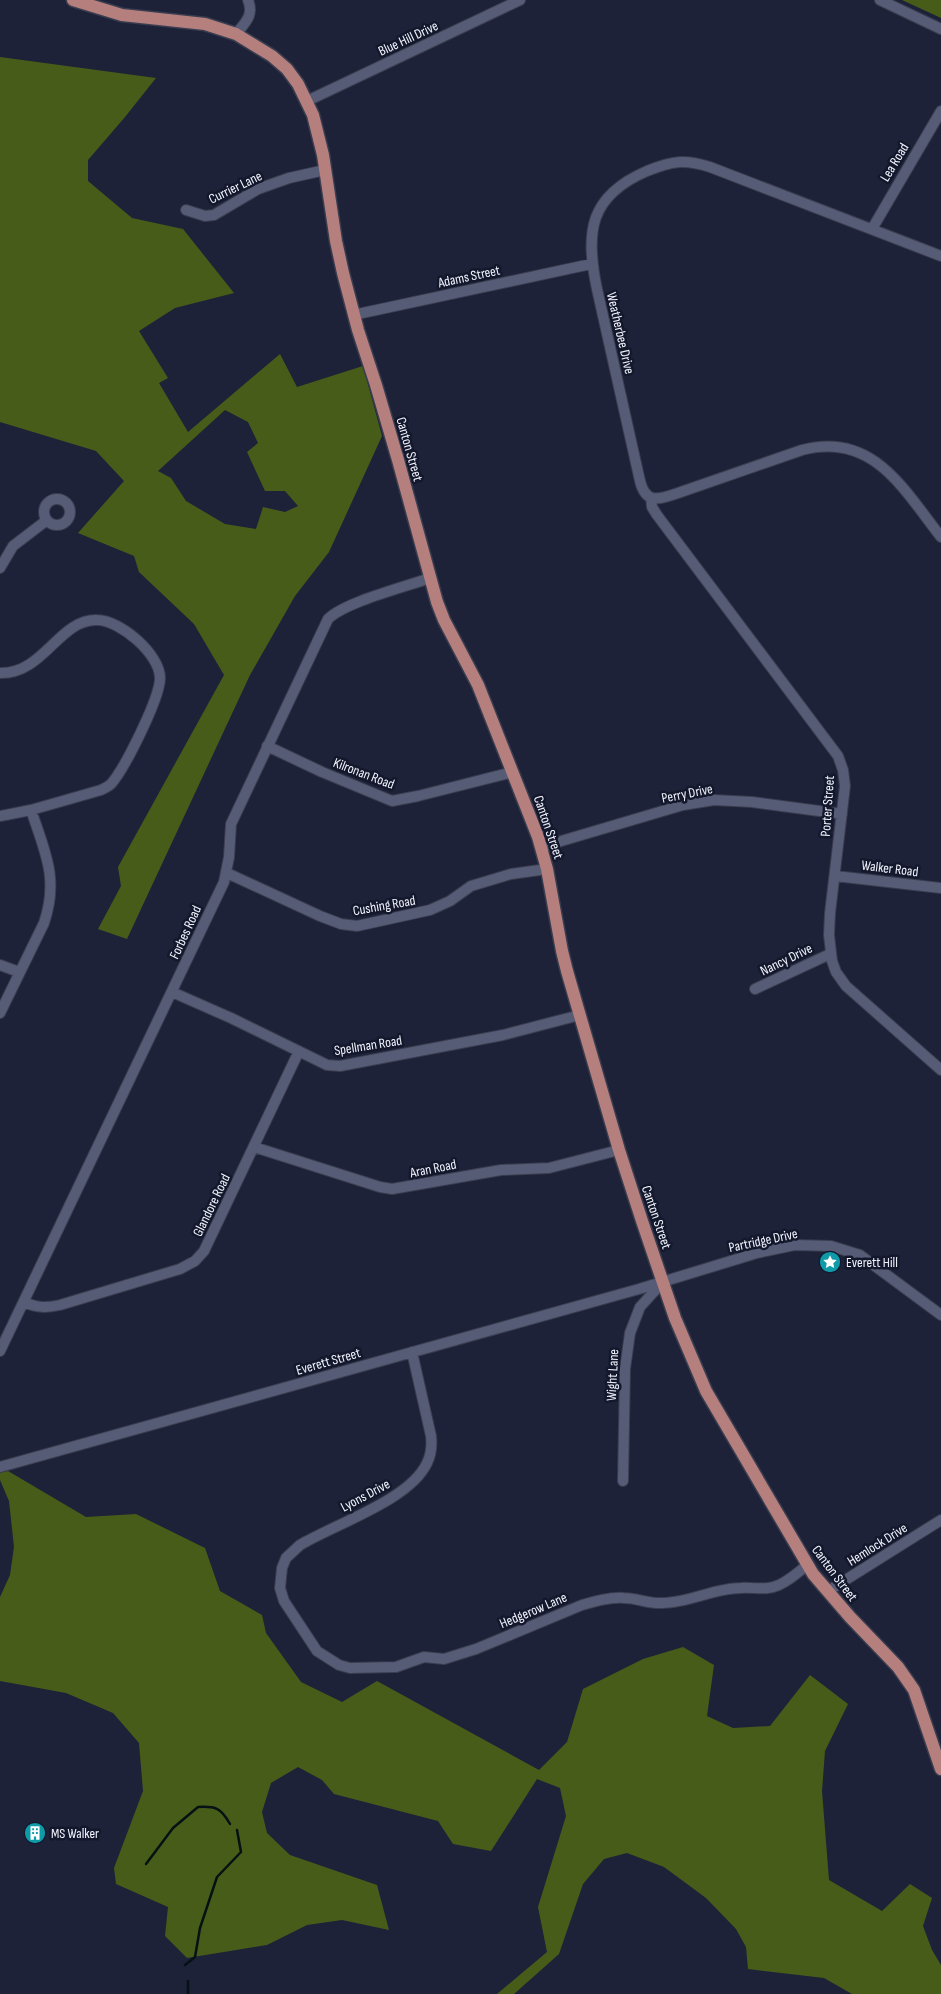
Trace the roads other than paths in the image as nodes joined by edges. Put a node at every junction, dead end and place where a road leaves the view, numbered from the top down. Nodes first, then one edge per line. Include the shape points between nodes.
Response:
1 (73, 0) edge
2 (248, 0) edge
3 (520, 0) edge
4 (880, 0) edge
5 (941, 29) edge
6 (236, 34) junction
7 (307, 101) junction
8 (941, 111) edge
9 (325, 170) junction
10 (186, 210) dead end
11 (872, 229) junction
12 (941, 256) edge
13 (592, 264) junction
14 (353, 315) junction
15 (651, 498) junction
16 (47, 520) dead end
17 (941, 537) edge
18 (0, 568) edge
19 (430, 578) junction
20 (0, 673) edge
21 (268, 746) junction
22 (513, 772) junction
23 (31, 810) junction
24 (842, 814) junction
25 (0, 816) edge
26 (541, 847) junction
27 (547, 869) junction
28 (227, 873) junction
29 (835, 876) junction
30 (941, 888) edge
31 (830, 954) junction
32 (0, 965) edge
33 (19, 972) junction
34 (755, 989) dead end
35 (172, 992) junction
36 (0, 1013) edge
37 (580, 1014) junction
38 (299, 1051) junction
39 (941, 1070) edge
40 (254, 1147) junction
41 (620, 1150) junction
42 (663, 1282) junction
43 (24, 1302) junction
44 (941, 1315) edge
45 (0, 1351) edge
46 (412, 1352) junction
47 (0, 1467) edge
48 (623, 1481) dead end
49 (941, 1520) edge
50 (807, 1565) junction
51 (828, 1591) junction
52 (290, 1611) joint
53 (941, 1769) edge

1 - 6 main road, Canton Street via 122,15 205,24
2 - 6 street via 250,17
3 - 7 street, Blue Hill Drive
4 - 5 street
6 - 7 main road, Canton Street via 272,56 292,77
7 - 9 main road, Canton Street
8 - 11 street, Lea Road
9 - 10 street, Currier Lane via 258,189 214,215 204,216
9 - 14 main road, Canton Street via 336,241
11 - 12 street, Weatherbee Drive
11 - 13 street, Weatherbee Drive via 710,167 675,162 628,179 600,206 593,225
13 - 14 street, Adams Street
13 - 15 street, Weatherbee Drive via 640,481 644,492
14 - 19 main road, Canton Street
15 - 17 street via 678,493 802,450 838,447 865,455 887,469
15 - 24 street, Porter Street via 657,515 838,756 844,778
16 - 18 street via 13,546
19 - 21 street, Forbes Road via 351,605 328,619
19 - 22 main road, Canton Street via 444,620 478,685
20 - 23 street via 13,672 32,664 77,625 96,620 110,622 126,630 158,664 159,687 149,713 109,786
21 - 22 street, Kilronan Road via 330,776 392,800
21 - 28 street, Forbes Road via 231,824
22 - 26 main road, Canton Street
23 - 25 street
23 - 33 street via 47,857 52,888 44,923
24 - 26 street, Perry Drive via 714,800 683,805
24 - 29 street, Porter Street
26 - 27 main road, Canton Street
27 - 28 street, Cushing Road via 511,874 471,886 430,910 357,926 320,916
27 - 37 main road, Canton Street via 562,952
28 - 35 street, Forbes Road
29 - 30 street, Walker Road
29 - 31 street, Porter Street via 830,913
31 - 34 street, Nancy Drive
31 - 39 street, Porter Street via 836,972 846,986
32 - 33 street
33 - 36 street
35 - 38 street, Spellman Road
35 - 43 street, Forbes Road
37 - 38 street, Spellman Road via 486,1038 340,1066 327,1065
37 - 41 main road, Canton Street
38 - 40 street, Glandore Road
40 - 41 street, Aran Road via 392,1189 501,1170 549,1168
40 - 43 street, Glandore Road via 204,1251 195,1261 180,1269 60,1305 34,1307
41 - 42 main road, Canton Street
42 - 44 street, Partridge Drive via 757,1253 808,1244 831,1246 860,1255
42 - 46 street, Everett Street
42 - 48 street, Wight Lane via 640,1308 628,1339
42 - 50 main road, Canton Street via 707,1394
43 - 45 street, Forbes Road
46 - 47 street, Everett Street
46 - 52 street, Lyons Drive via 428,1415 432,1446 428,1463 400,1493 305,1542 290,1554 283,1564 280,1582 281,1594
49 - 51 street, Hemlock Drive
50 - 51 main road, Canton Street
50 - 52 street, Hedgerow Lane via 778,1586 759,1590 724,1590 661,1604 624,1598 600,1600 476,1649 444,1659 424,1657 396,1667 350,1668 339,1665 317,1651
51 - 53 main road, Canton Street via 898,1666 914,1690

